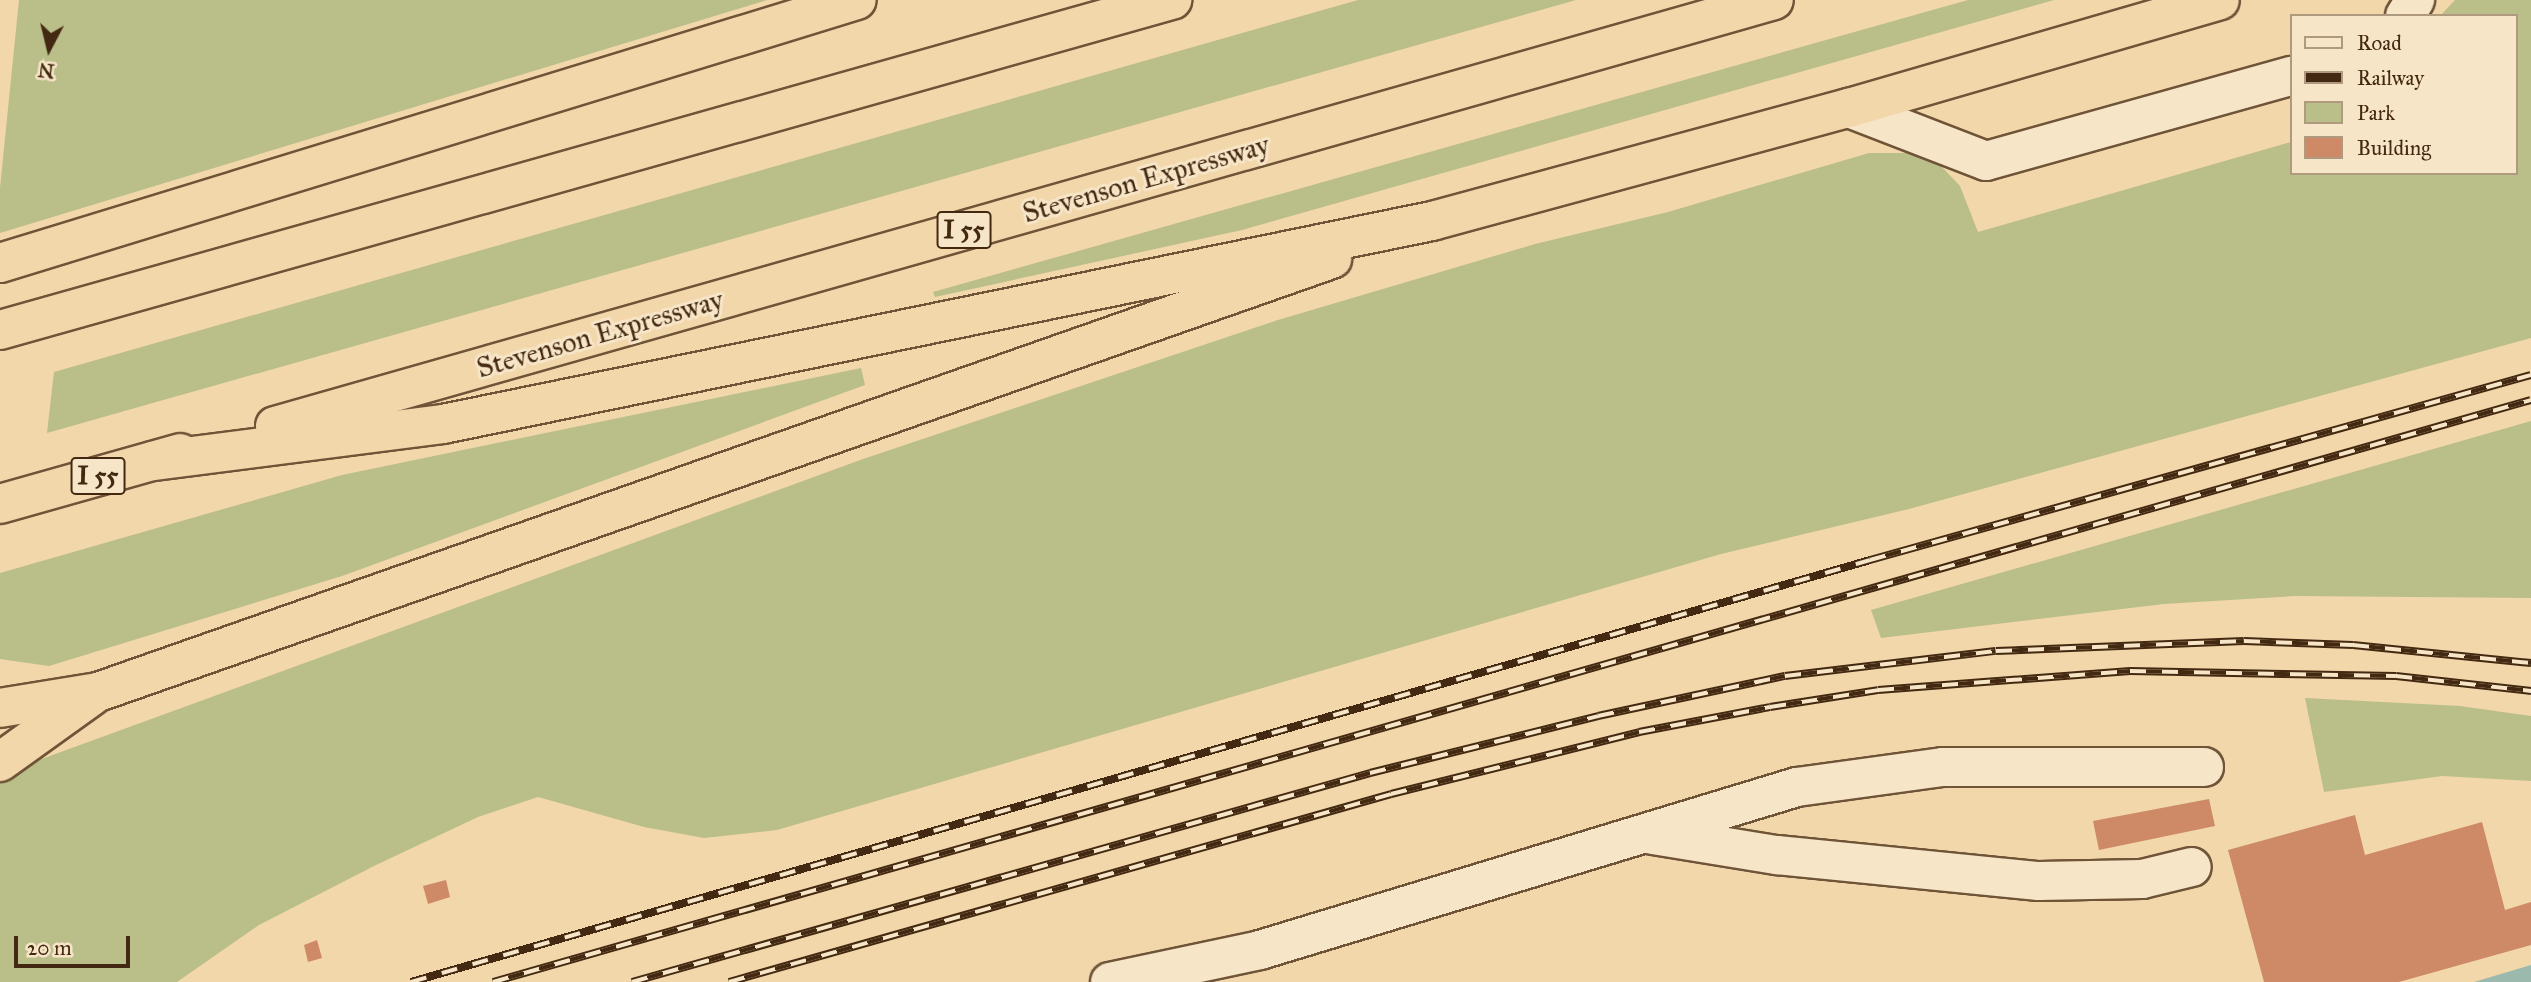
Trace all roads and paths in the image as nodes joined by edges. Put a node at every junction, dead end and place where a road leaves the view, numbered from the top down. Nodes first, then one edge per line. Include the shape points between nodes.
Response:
1 (857, 0) edge
2 (1172, 0) edge
3 (1774, 0) edge
4 (2220, 0) edge
5 (2290, 76) edge
6 (1849, 108) junction
7 (1432, 221) junction
8 (0, 263) edge
9 (0, 330) edge
10 (154, 461) junction
11 (0, 504) edge
12 (98, 692) junction
13 (0, 708) edge
14 (0, 762) edge
15 (2203, 767) dead end
16 (1644, 833) junction
17 (2192, 867) dead end
18 (1110, 982) edge

1 - 8 highway
2 - 9 highway
3 - 10 highway, Stevenson Expressway / I 55
4 - 6 highway
5 - 6 lane via 1986,161
6 - 7 highway
7 - 10 highway via 443,424
7 - 12 highway via 1263,285
10 - 11 highway, I 55
12 - 13 highway
12 - 14 highway
15 - 16 lane via 1943,767 1797,787
16 - 17 lane via 1777,855 2039,881 2142,879
16 - 18 lane via 1260,950

